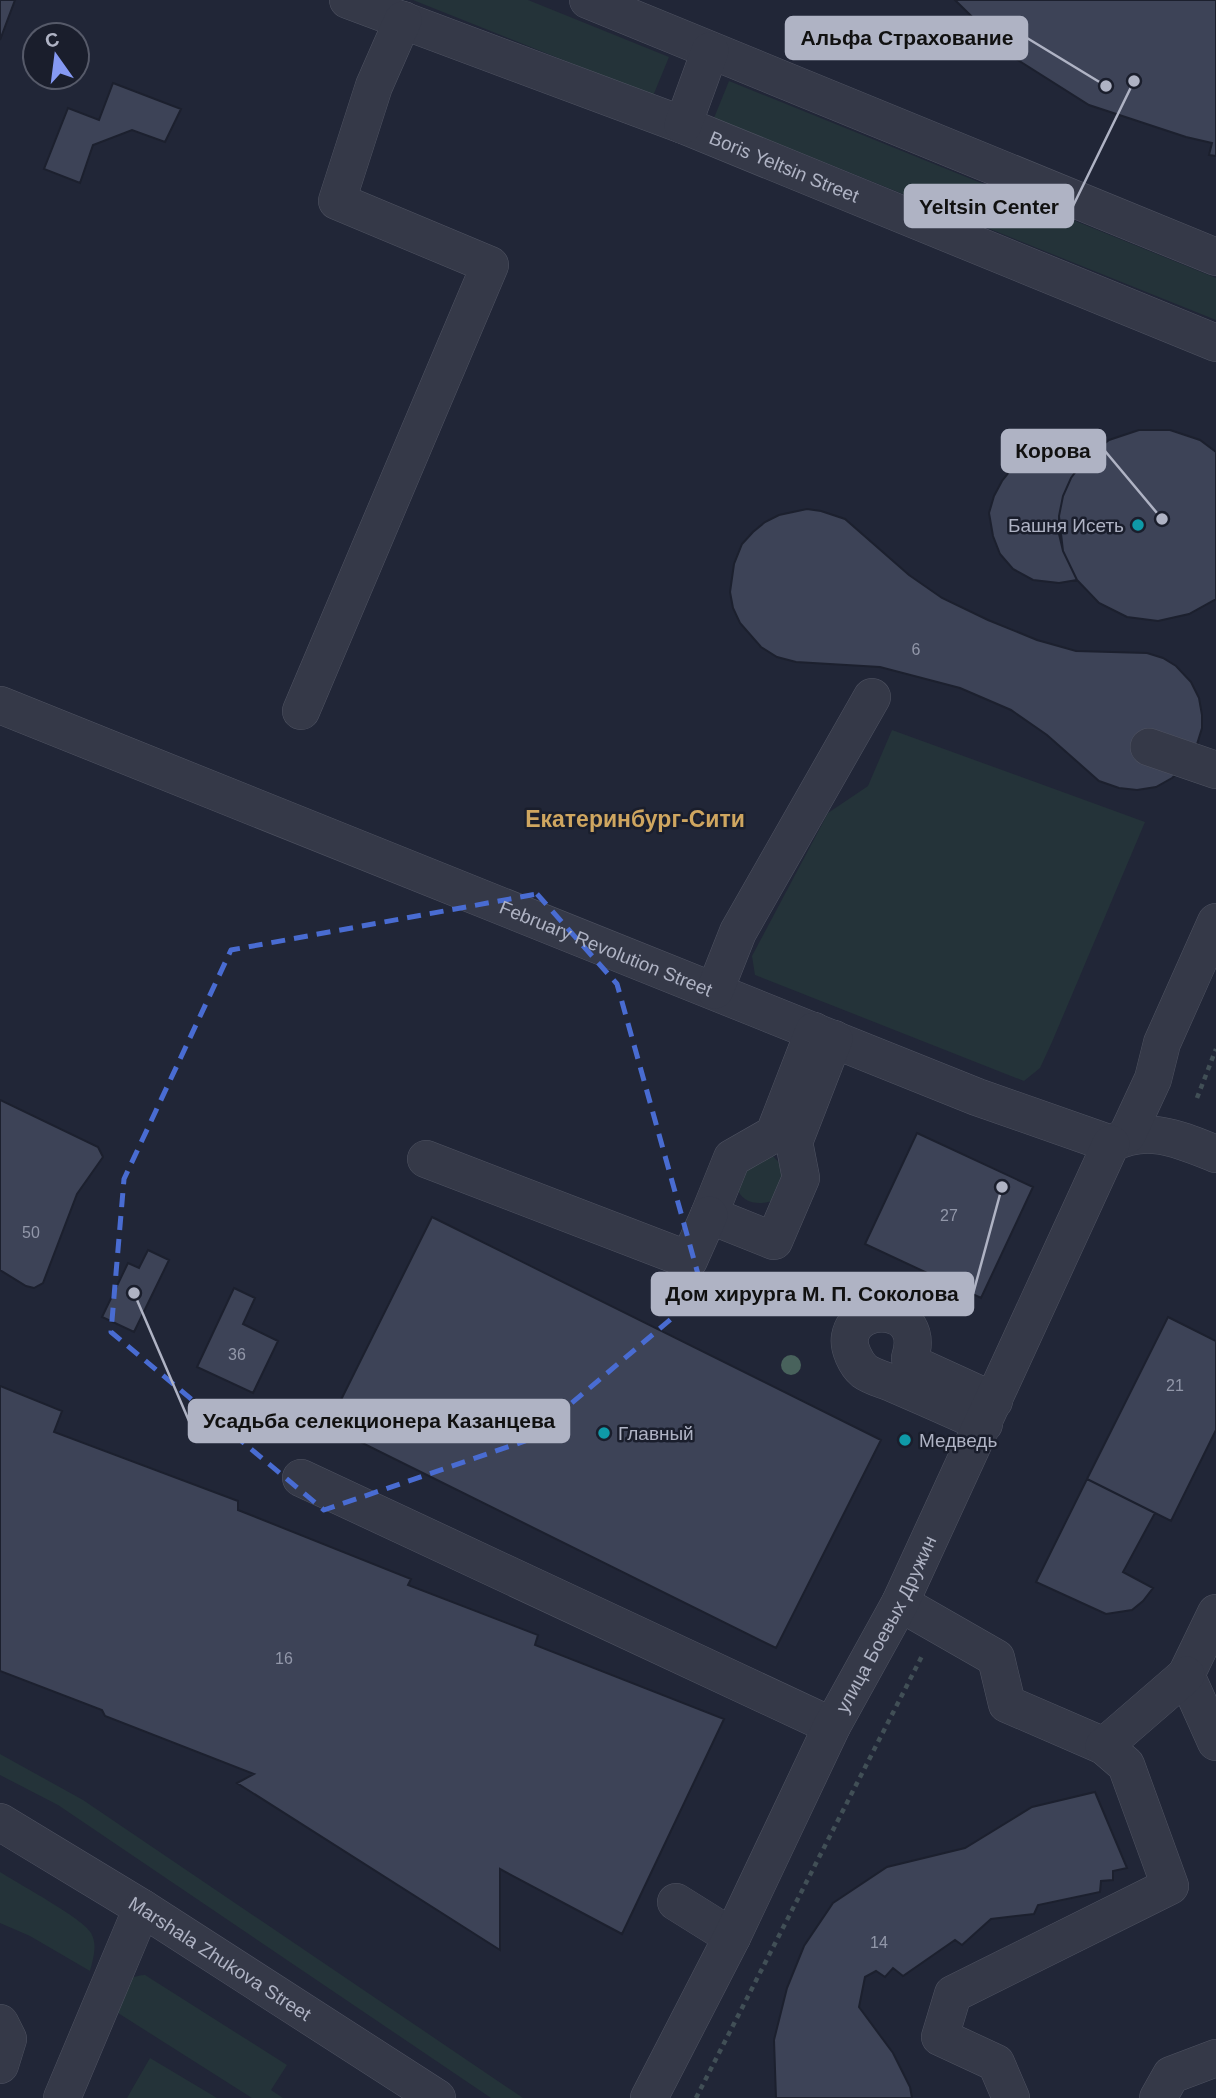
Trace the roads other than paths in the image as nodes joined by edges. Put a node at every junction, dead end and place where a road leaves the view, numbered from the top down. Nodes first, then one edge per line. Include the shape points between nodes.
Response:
1 (348, 0) edge
2 (588, 0) edge
3 (403, 20) junction
4 (710, 51) junction
5 (683, 125) junction
6 (1216, 257) edge
7 (1216, 343) edge
8 (872, 697) dead end
9 (0, 705) edge
10 (301, 711) dead end
11 (1149, 747) dead end
12 (1216, 770) edge
13 (1216, 922) edge
14 (715, 990) junction
15 (824, 1035) junction
16 (1119, 1139) junction
17 (1216, 1154) edge
18 (426, 1159) dead end
19 (709, 1215) junction
20 (301, 1478) dead end
21 (901, 1603) junction
22 (1216, 1613) edge
23 (1186, 1675) junction
24 (832, 1726) junction
25 (1216, 1742) edge
26 (1104, 1746) junction
27 (0, 1822) edge
28 (676, 1902) dead end
29 (142, 1908) junction
30 (732, 1937) junction
31 (0, 2023) edge
32 (1216, 2058) edge
33 (0, 2065) edge
34 (62, 2098) edge
35 (438, 2098) edge
36 (649, 2098) edge
37 (1011, 2098) edge
38 (1158, 2098) edge

1 - 3 street, Boris Yeltsin Street
2 - 4 street
3 - 5 street, Boris Yeltsin Street
3 - 10 street via 374,86 337,201 490,265
4 - 5 street
4 - 6 street
5 - 7 street, Boris Yeltsin Street
8 - 14 street via 738,932
9 - 14 street, February Revolution Street
11 - 12 street
13 - 16 street, улица Боевых Дружин via 1162,1043 1153,1079
14 - 15 street, February Revolution Street
15 - 16 street, February Revolution Street via 977,1097
15 - 19 street via 774,1134 732,1158
15 - 19 street via 794,1142 801,1178 774,1241
16 - 17 street, February Revolution Street via 1171,1136
16 - 21 street, улица Боевых Дружин
18 - 19 street via 689,1260
20 - 24 street
21 - 24 street, улица Боевых Дружин
21 - 26 street via 996,1658 1007,1704
22 - 23 street
23 - 25 street
23 - 26 street
24 - 30 street, улица Боевых Дружин
26 - 37 street via 1126,1765 1170,1885 953,1994 940,2037 996,2063
27 - 29 street, Marshala Zhukova Street
28 - 30 street
29 - 34 street
29 - 35 street, Marshala Zhukova Street
30 - 36 street, улица Боевых Дружин
31 - 33 street via 8,2039
32 - 38 street via 1171,2075

